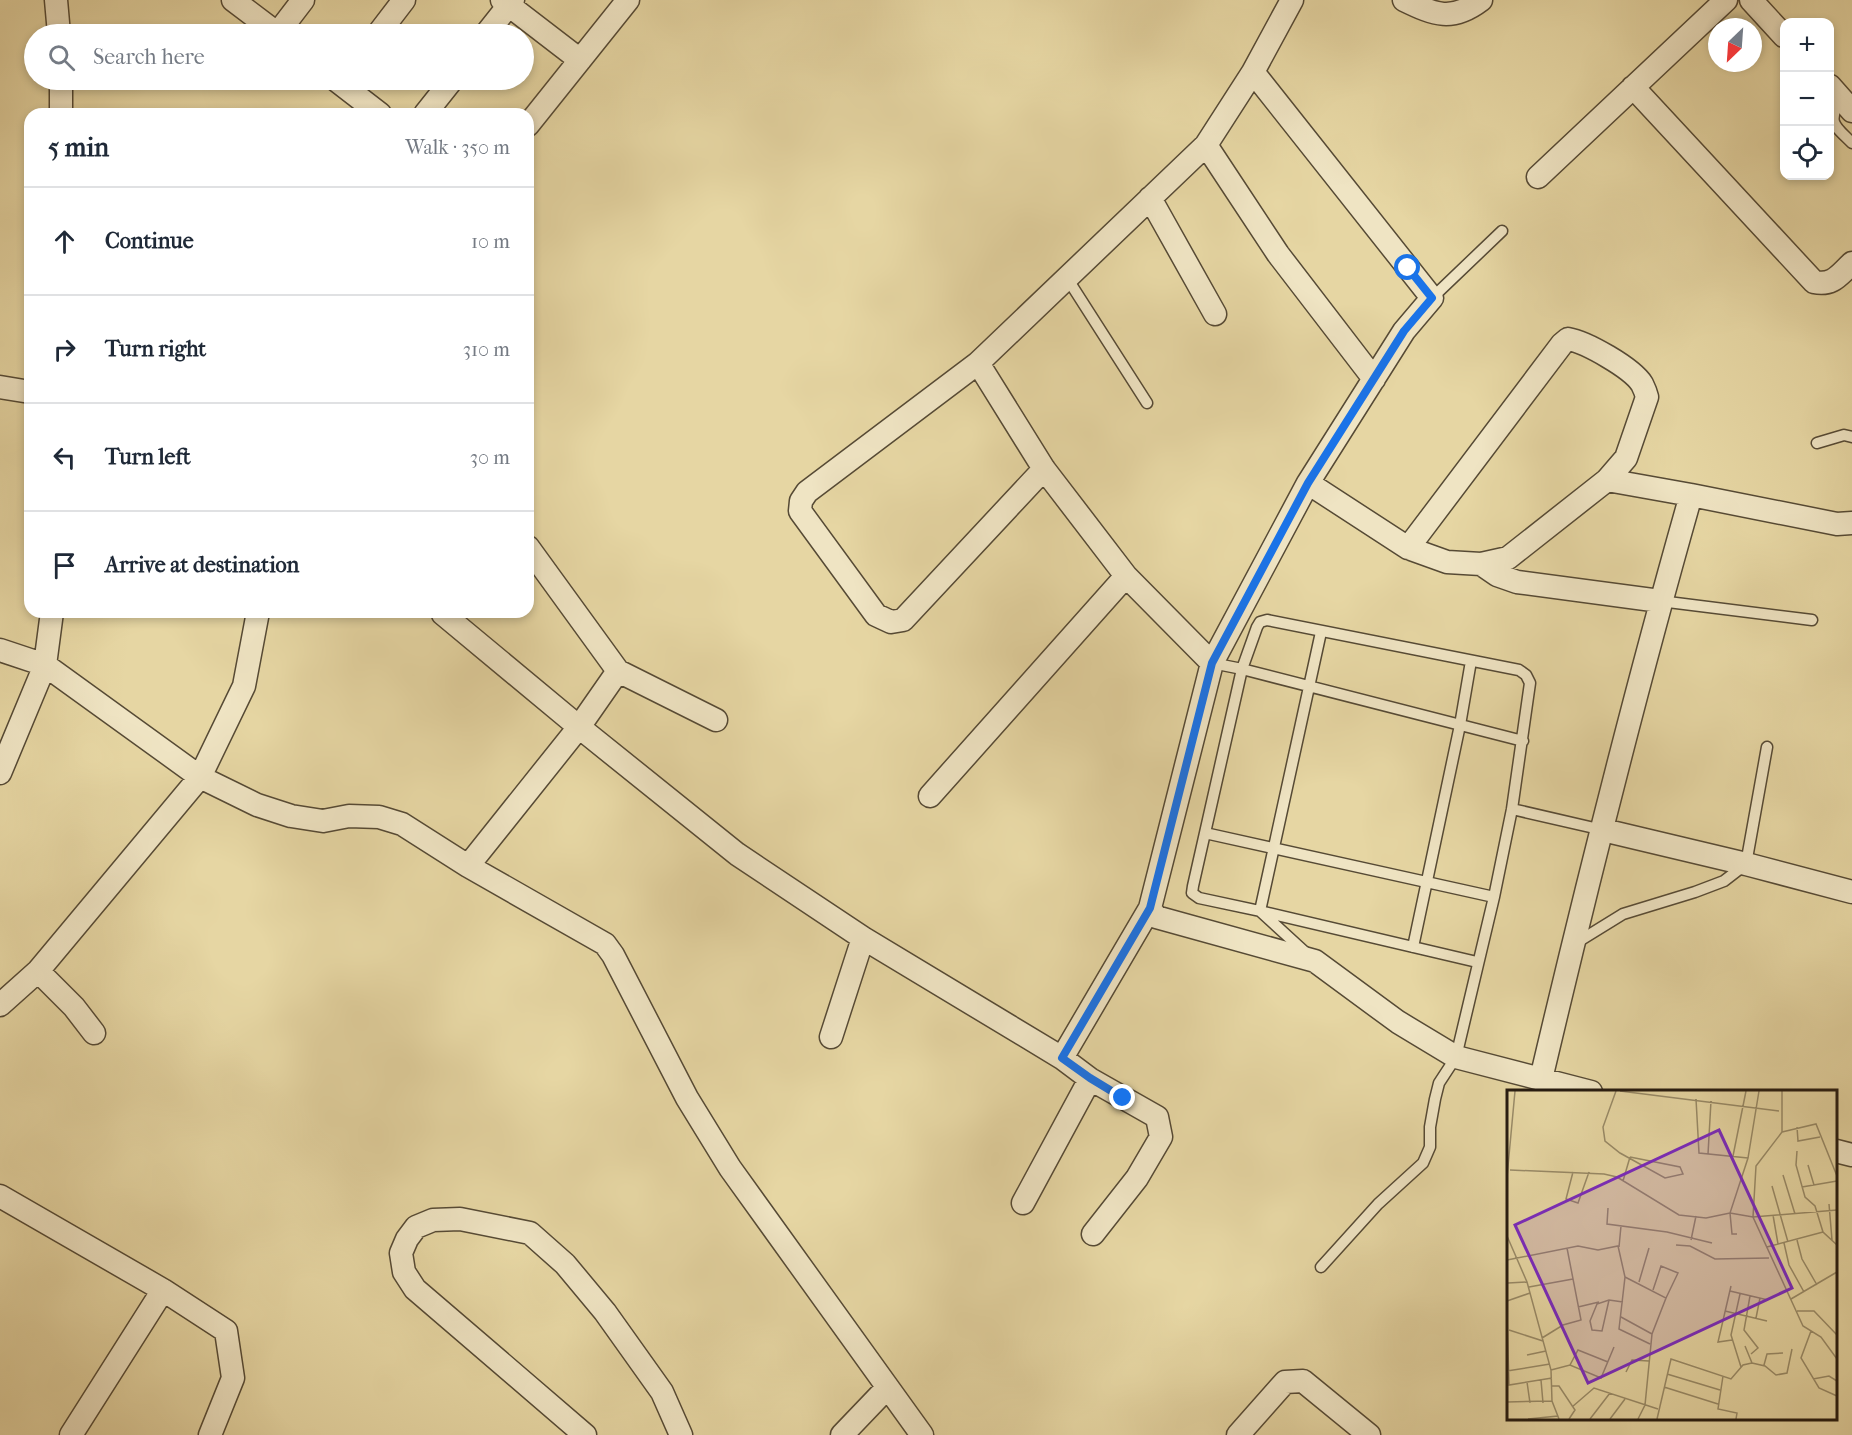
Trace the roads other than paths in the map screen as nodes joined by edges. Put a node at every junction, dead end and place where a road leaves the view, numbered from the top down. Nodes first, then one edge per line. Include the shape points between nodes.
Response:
1 (56, 0) edge
2 (233, 0) edge
3 (303, 0) edge
4 (404, 0) edge
5 (628, 0) edge
6 (1292, 0) edge
7 (1404, 0) edge
8 (1481, 0) edge
9 (1726, 0) edge
10 (1751, 0) edge
11 (508, 2) edge
12 (57, 24) edge
13 (264, 24) edge
14 (285, 24) edge
15 (386, 24) edge
16 (493, 24) edge
17 (1780, 31) edge
18 (580, 60) junction
19 (1253, 72) junction
20 (1633, 87) junction
21 (61, 90) edge
22 (351, 90) edge
23 (444, 90) edge
24 (1841, 98) edge
25 (62, 108) edge
26 (373, 108) edge
27 (430, 108) edge
28 (534, 118) edge
29 (1852, 143) edge
30 (1206, 145) junction
31 (1538, 177) dead end
32 (1150, 198) junction
33 (1502, 231) dead end
34 (1852, 263) edge
35 (1067, 278) junction
36 (1432, 298) junction
37 (1215, 314) dead end
38 (978, 363) junction
39 (1374, 379) junction
40 (0, 387) edge
41 (24, 391) edge
42 (1147, 403) dead end
43 (1852, 437) edge
44 (1817, 443) dead end
45 (1044, 469) junction
46 (1607, 480) junction
47 (1308, 483) junction
48 (1690, 495) junction
49 (1852, 523) edge
50 (1408, 548) junction
51 (534, 555) edge
52 (1481, 564) junction
53 (1126, 576) junction
54 (1660, 601) junction
55 (51, 618) edge
56 (257, 618) edge
57 (448, 618) edge
58 (1812, 621) dead end
59 (1321, 632) junction
60 (0, 650) edge
61 (1471, 661) junction
62 (1212, 663) junction
63 (45, 665) junction
64 (1242, 669) junction
65 (618, 671) junction
66 (1310, 687) junction
67 (716, 720) dead end
68 (1460, 725) junction
69 (579, 726) junction
70 (1523, 741) junction
71 (1767, 747) dead end
72 (0, 773) edge
73 (200, 777) junction
74 (930, 796) dead end
75 (1512, 809) junction
76 (1603, 830) junction
77 (1205, 833) junction
78 (1274, 848) junction
79 (1746, 864) junction
80 (468, 866) junction
81 (1426, 882) junction
82 (1852, 892) edge
83 (1494, 897) junction
84 (1150, 908) junction
85 (1260, 911) junction
86 (863, 938) junction
87 (1572, 945) junction
88 (1413, 947) junction
89 (1315, 961) junction
90 (1477, 962) junction
91 (38, 971) junction
92 (0, 1005) edge
93 (94, 1033) dead end
94 (831, 1037) dead end
95 (1456, 1057) junction
96 (1062, 1058) junction
97 (1090, 1078) junction
98 (1541, 1080) junction
99 (1583, 1090) edge
100 (1837, 1151) edge
101 (1852, 1155) edge
102 (0, 1196) edge
103 (1023, 1203) dead end
104 (1093, 1234) dead end
105 (1321, 1267) dead end
106 (164, 1290) junction
107 (888, 1388) junction
108 (71, 1435) edge
109 (210, 1435) edge
110 (585, 1435) edge
111 (681, 1435) edge
112 (842, 1435) edge
113 (922, 1435) edge
114 (1238, 1435) edge
115 (1370, 1435) edge

1 - 12 street
2 - 13 street
3 - 14 street
4 - 15 street
5 - 18 street
6 - 19 street
7 - 8 street via 1448,16 1469,10
9 - 20 street
10 - 17 street
11 - 16 street
11 - 18 street
18 - 28 street
19 - 30 street
19 - 36 street
20 - 31 street
20 - 34 street via 1814,282 1824,284 1833,280
21 - 25 street
22 - 26 street
23 - 27 street
24 - 29 lane via 1832,119
30 - 32 street
30 - 39 street via 1278,254
32 - 35 street
32 - 37 street
33 - 36 lane
35 - 38 street
35 - 42 lane
36 - 39 street via 1404,331
38 - 45 street
38 - 45 street via 807,492 800,511 876,615 891,622 903,620
39 - 47 street
40 - 41 street
43 - 44 lane via 1844,435
45 - 53 street
46 - 48 street
46 - 50 street via 1626,458 1647,397 1641,382 1627,369 1568,339
46 - 52 street via 1508,558
47 - 50 street
47 - 62 street
48 - 49 street via 1837,524
48 - 54 street
50 - 52 street via 1447,562
51 - 65 street
52 - 54 street via 1517,582
53 - 62 street
53 - 74 street
54 - 58 lane
54 - 76 street
55 - 63 street
56 - 73 street via 244,686
57 - 69 street
59 - 61 lane
59 - 64 lane via 1263,620
59 - 66 lane
60 - 63 street
61 - 68 lane
61 - 70 lane via 1519,670 1526,675 1530,683
62 - 64 lane
62 - 84 street
63 - 72 street
63 - 73 street
64 - 66 lane
64 - 77 lane
65 - 67 street
65 - 69 street
66 - 68 lane
66 - 78 lane
68 - 70 lane
68 - 81 lane
69 - 80 street
69 - 86 street via 737,854
70 - 75 lane
71 - 79 lane
73 - 80 street via 257,805 291,816 323,821 349,816 379,817 402,824
73 - 91 street
75 - 76 lane
75 - 83 lane
76 - 79 street
76 - 87 street
77 - 78 lane
77 - 85 lane via 1192,893 1199,898
78 - 81 lane
78 - 85 lane
79 - 82 street
79 - 87 lane via 1724,881 1623,914
80 - 107 street via 605,944 687,1098 730,1168
81 - 83 lane
81 - 88 lane
83 - 90 lane
84 - 89 street via 1156,917
84 - 96 street
85 - 88 lane
85 - 89 lane
86 - 94 street
86 - 96 street
87 - 98 street
88 - 90 lane
89 - 95 street via 1398,1022
90 - 95 lane
91 - 92 street
91 - 93 street
95 - 98 street
95 - 105 lane via 1439,1083 1430,1147 1423,1162 1378,1204
96 - 97 street
97 - 103 street
97 - 104 street via 1156,1117 1161,1137 1137,1178
98 - 99 street
100 - 101 street
102 - 106 street
106 - 108 street
106 - 109 street via 226,1331 233,1378
107 - 112 street
107 - 113 street
110 - 111 street via 415,1289 404,1272 400,1254 416,1227 433,1220 459,1219 530,1233 565,1264 605,1312 662,1392
114 - 115 street via 1285,1382 1303,1381

